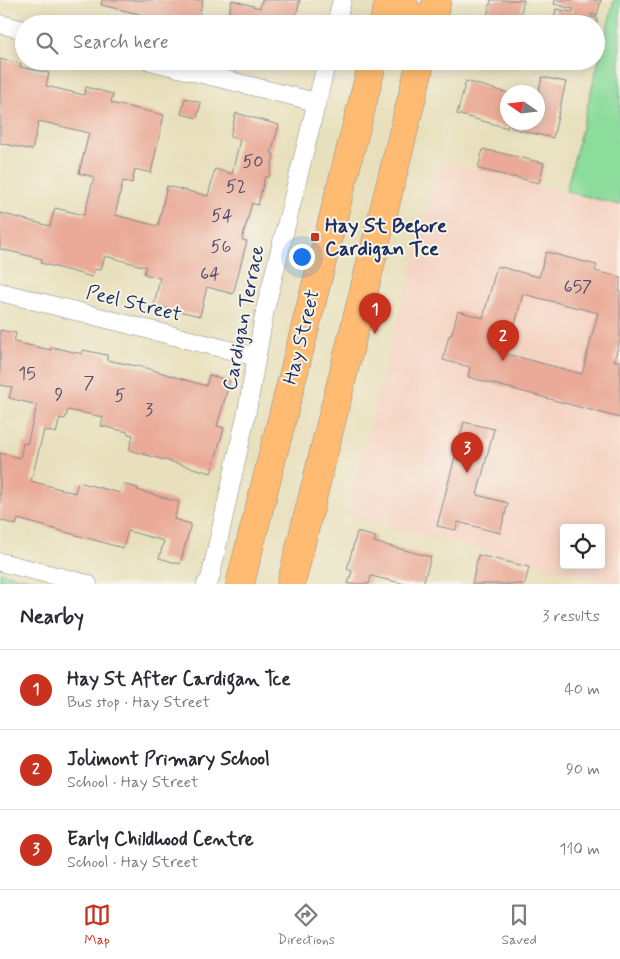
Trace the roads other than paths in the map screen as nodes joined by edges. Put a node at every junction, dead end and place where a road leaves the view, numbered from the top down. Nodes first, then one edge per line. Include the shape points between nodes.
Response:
1 (342, 0) edge
2 (390, 0) edge
3 (399, 0) edge
4 (436, 0) edge
5 (338, 15) edge
6 (386, 15) edge
7 (410, 15) edge
8 (433, 15) edge
9 (0, 24) edge
10 (15, 28) edge
11 (186, 70) edge
12 (325, 70) edge
13 (371, 70) edge
14 (419, 70) edge
15 (316, 102) junction
16 (0, 292) edge
17 (257, 357) junction
18 (0, 562) edge
19 (88, 584) edge
20 (206, 584) edge
21 (240, 584) edge
22 (291, 584) edge

1 - 5 street
2 - 6 main road
3 - 7 main road
4 - 8 main road
9 - 10 street
11 - 15 street
12 - 15 street, Cardigan Terrace
13 - 21 main road, Hay Street
14 - 22 main road
15 - 17 street, Cardigan Terrace via 270,286
16 - 17 street, Peel Street
17 - 20 street, Cardigan Terrace via 232,485
18 - 19 street

